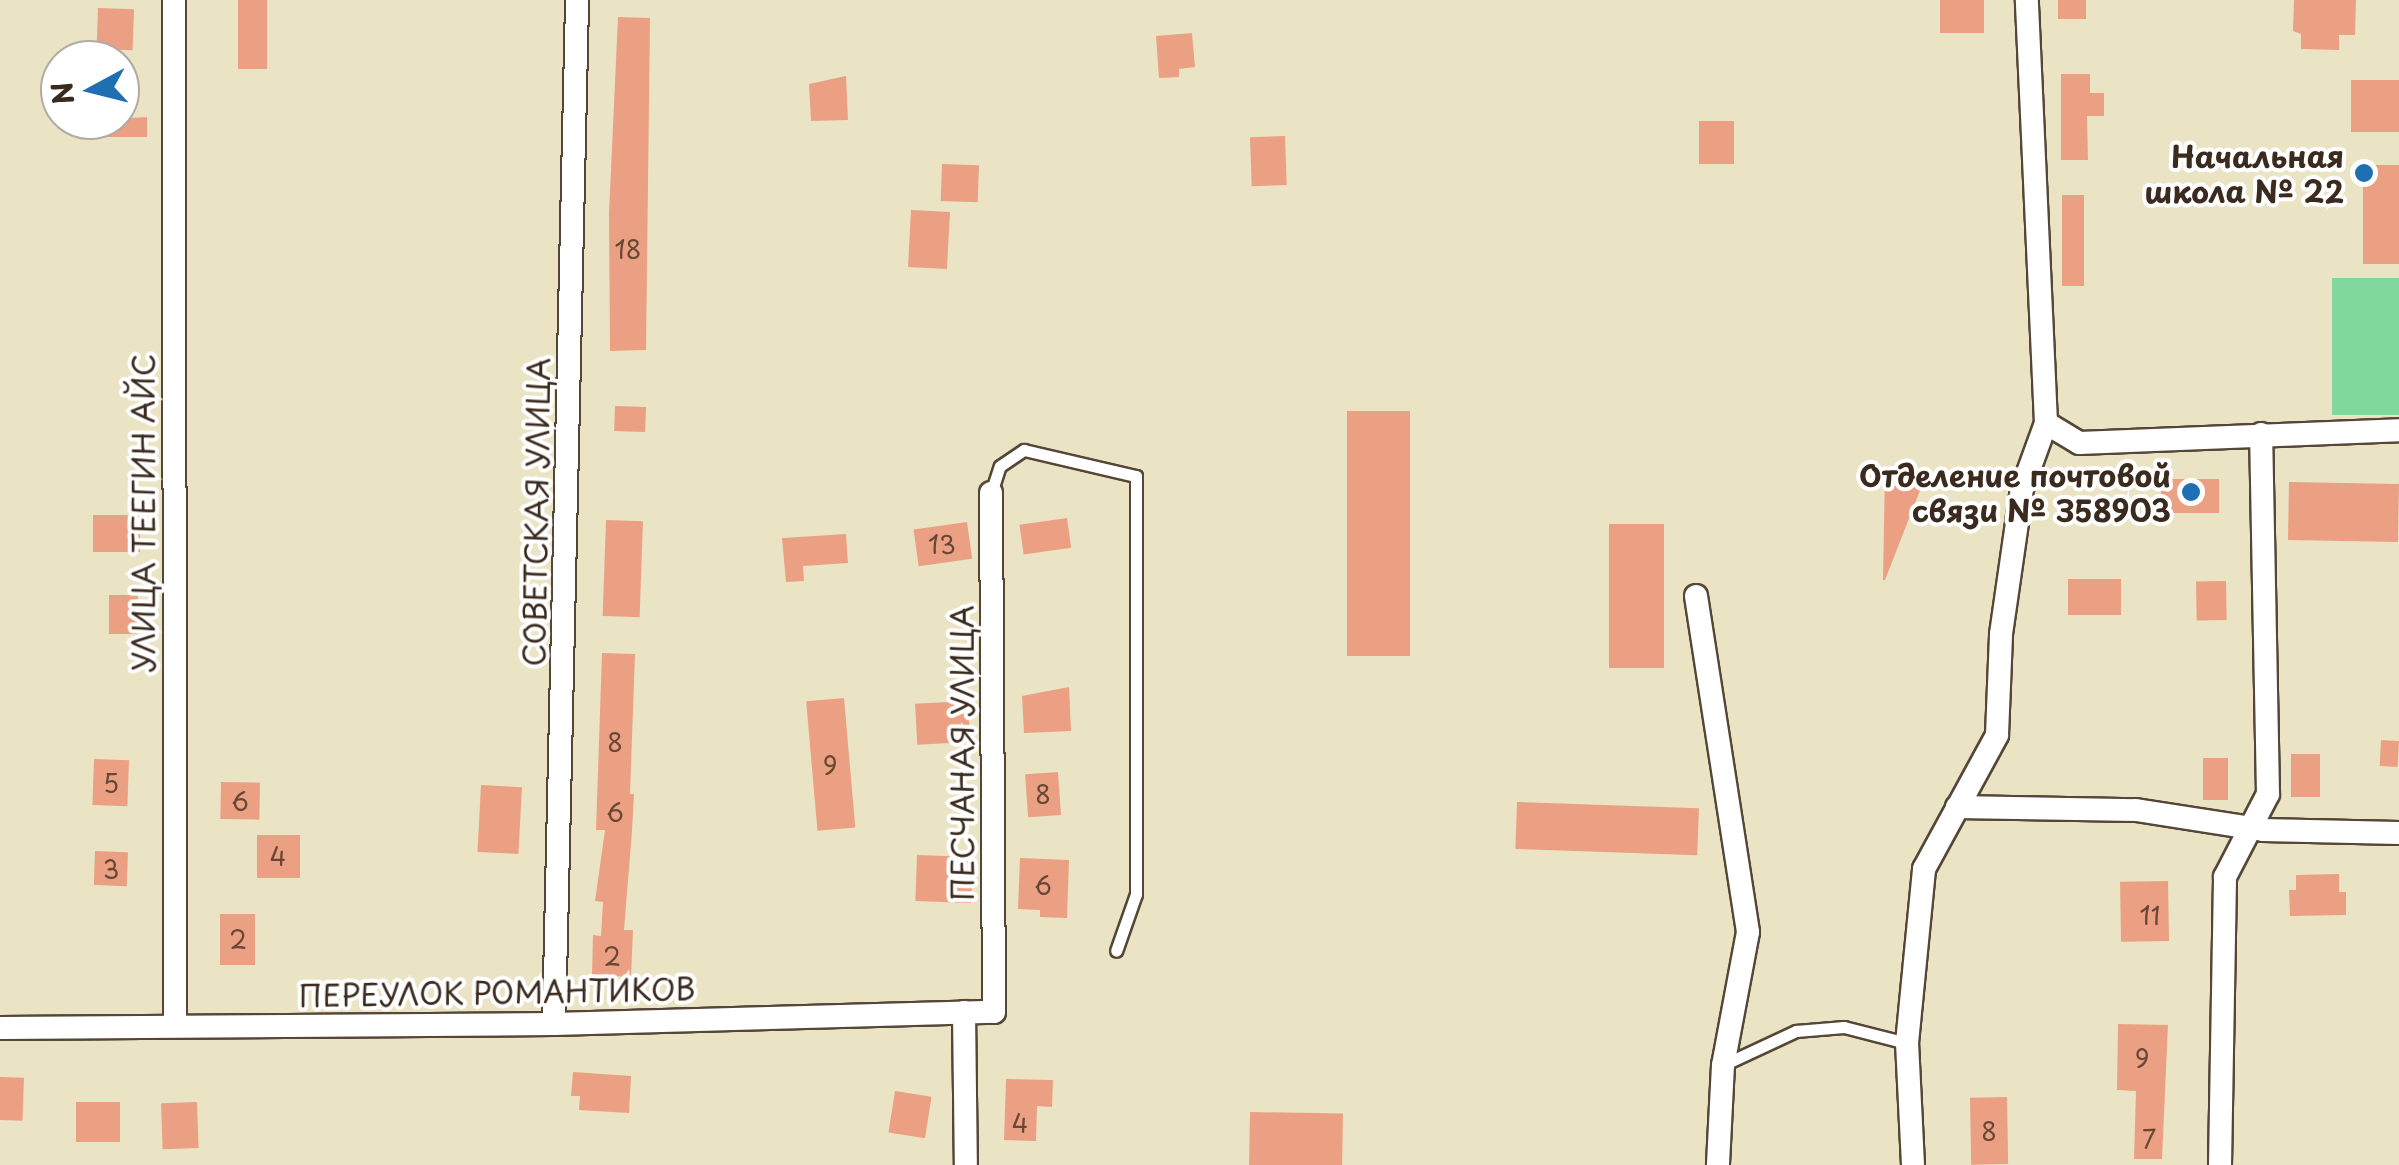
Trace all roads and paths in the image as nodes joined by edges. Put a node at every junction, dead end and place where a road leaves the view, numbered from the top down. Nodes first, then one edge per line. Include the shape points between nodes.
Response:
1 (174, 0) edge
2 (577, 0) edge
3 (2028, 0) edge
4 (2046, 423) junction
5 (2399, 430) edge
6 (2261, 434) junction
7 (990, 493) joint
8 (1696, 596) dead end
9 (1958, 807) junction
10 (2250, 828) junction
11 (2399, 834) edge
12 (1116, 951) dead end
13 (964, 1012) junction
14 (994, 1012) joint
15 (554, 1024) junction
16 (175, 1025) junction
17 (0, 1028) edge
18 (1907, 1044) junction
19 (1723, 1065) junction
20 (966, 1165) edge
21 (1718, 1165) edge
22 (1913, 1165) edge
23 (2220, 1165) edge

1 - 16 street, УЛИЦА ТЕЕГИН АЙС
2 - 15 street, СОВЕТСКАЯ УЛИЦА
3 - 4 street
4 - 6 street via 2079,443
4 - 9 street via 2022,489 2001,634 1996,735
5 - 6 street
6 - 10 street via 2268,794
7 - 12 lane via 1000,466 1024,450 1136,476 1136,894
7 - 14 street, ПЕСЧАНАЯ УЛИЦА
8 - 19 street via 1748,932
9 - 10 street via 2136,810
9 - 18 street via 1924,869
10 - 11 street
10 - 23 street via 2225,877
13 - 14 street, ПЕРЕУЛОК РОМАНТИКОВ
13 - 15 street, ПЕРЕУЛОК РОМАНТИКОВ
13 - 20 street
15 - 16 street, ПЕРЕУЛОК РОМАНТИКОВ
16 - 17 street, ПЕРЕУЛОК РОМАНТИКОВ
18 - 19 lane via 1844,1027 1796,1030
18 - 22 street
19 - 21 street

